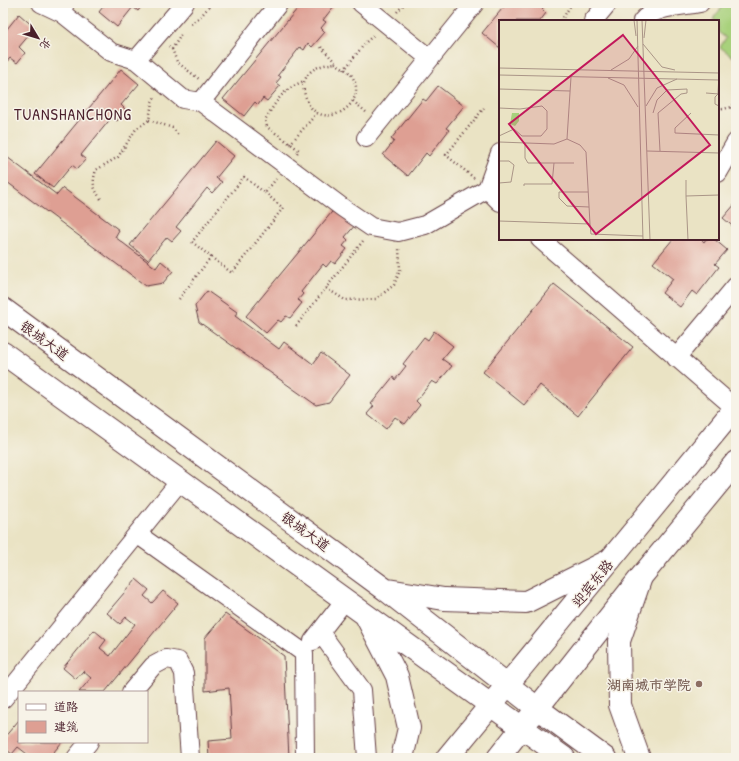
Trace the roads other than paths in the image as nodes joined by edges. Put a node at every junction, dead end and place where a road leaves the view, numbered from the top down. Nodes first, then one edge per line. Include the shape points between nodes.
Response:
1 (41, 3) edge
2 (186, 3) edge
3 (279, 3) edge
4 (361, 3) edge
5 (475, 3) edge
6 (607, 3) edge
7 (700, 3) edge
8 (63, 8) edge
9 (594, 20) edge
10 (643, 20) edge
11 (429, 58) junction
12 (136, 60) junction
13 (206, 95) junction
14 (366, 138) dead end
15 (736, 142) edge
16 (499, 156) edge
17 (719, 171) edge
18 (487, 189) junction
19 (499, 201) edge
20 (541, 240) edge
21 (736, 286) edge
22 (3, 309) edge
23 (3, 353) edge
24 (676, 358) junction
25 (735, 408) edge
26 (736, 462) edge
27 (180, 481) junction
28 (137, 534) junction
29 (610, 560) junction
30 (641, 577) junction
31 (386, 590) junction
32 (345, 600) junction
33 (364, 614) junction
34 (320, 632) junction
35 (304, 653) junction
36 (508, 685) junction
37 (132, 691) edge
38 (3, 699) edge
39 (491, 705) junction
40 (537, 708) junction
41 (522, 727) junction
42 (88, 743) edge
43 (76, 758) edge
44 (190, 758) edge
45 (305, 758) edge
46 (367, 758) edge
47 (402, 758) edge
48 (447, 758) edge
49 (498, 758) edge
50 (564, 758) edge
51 (605, 758) edge
52 (639, 758) edge

1 - 8 street
2 - 12 street
3 - 13 street
4 - 11 street
5 - 11 street
6 - 9 street
7 - 10 street via 664,9 647,15
8 - 12 street via 111,52
11 - 14 street
12 - 13 street via 183,99
13 - 18 street via 286,166 371,227 398,232 425,225
15 - 17 street
16 - 18 street
18 - 19 street
20 - 24 street
21 - 24 street
22 - 31 main road, 银城大道
23 - 27 main road
24 - 25 street
25 - 29 main road, 迎宾东路
26 - 30 main road
27 - 28 street
27 - 32 main road
28 - 35 street
28 - 38 street
29 - 31 main road via 526,602 444,600
29 - 36 main road, 迎宾东路
30 - 40 main road
30 - 52 main road via 619,641 620,705
31 - 36 main road, 银城大道
32 - 33 main road
32 - 34 street
33 - 39 main road
33 - 47 main road via 397,676 410,728
34 - 35 street
34 - 46 street via 362,690
35 - 45 street
36 - 39 main road, 迎宾东路
36 - 40 main road, 银城大道
37 - 44 street via 153,666 166,659 178,661 184,673
39 - 41 main road
39 - 48 main road, 迎宾东路
40 - 41 main road
40 - 51 main road, 银城大道
41 - 49 main road
41 - 50 main road
42 - 43 street

